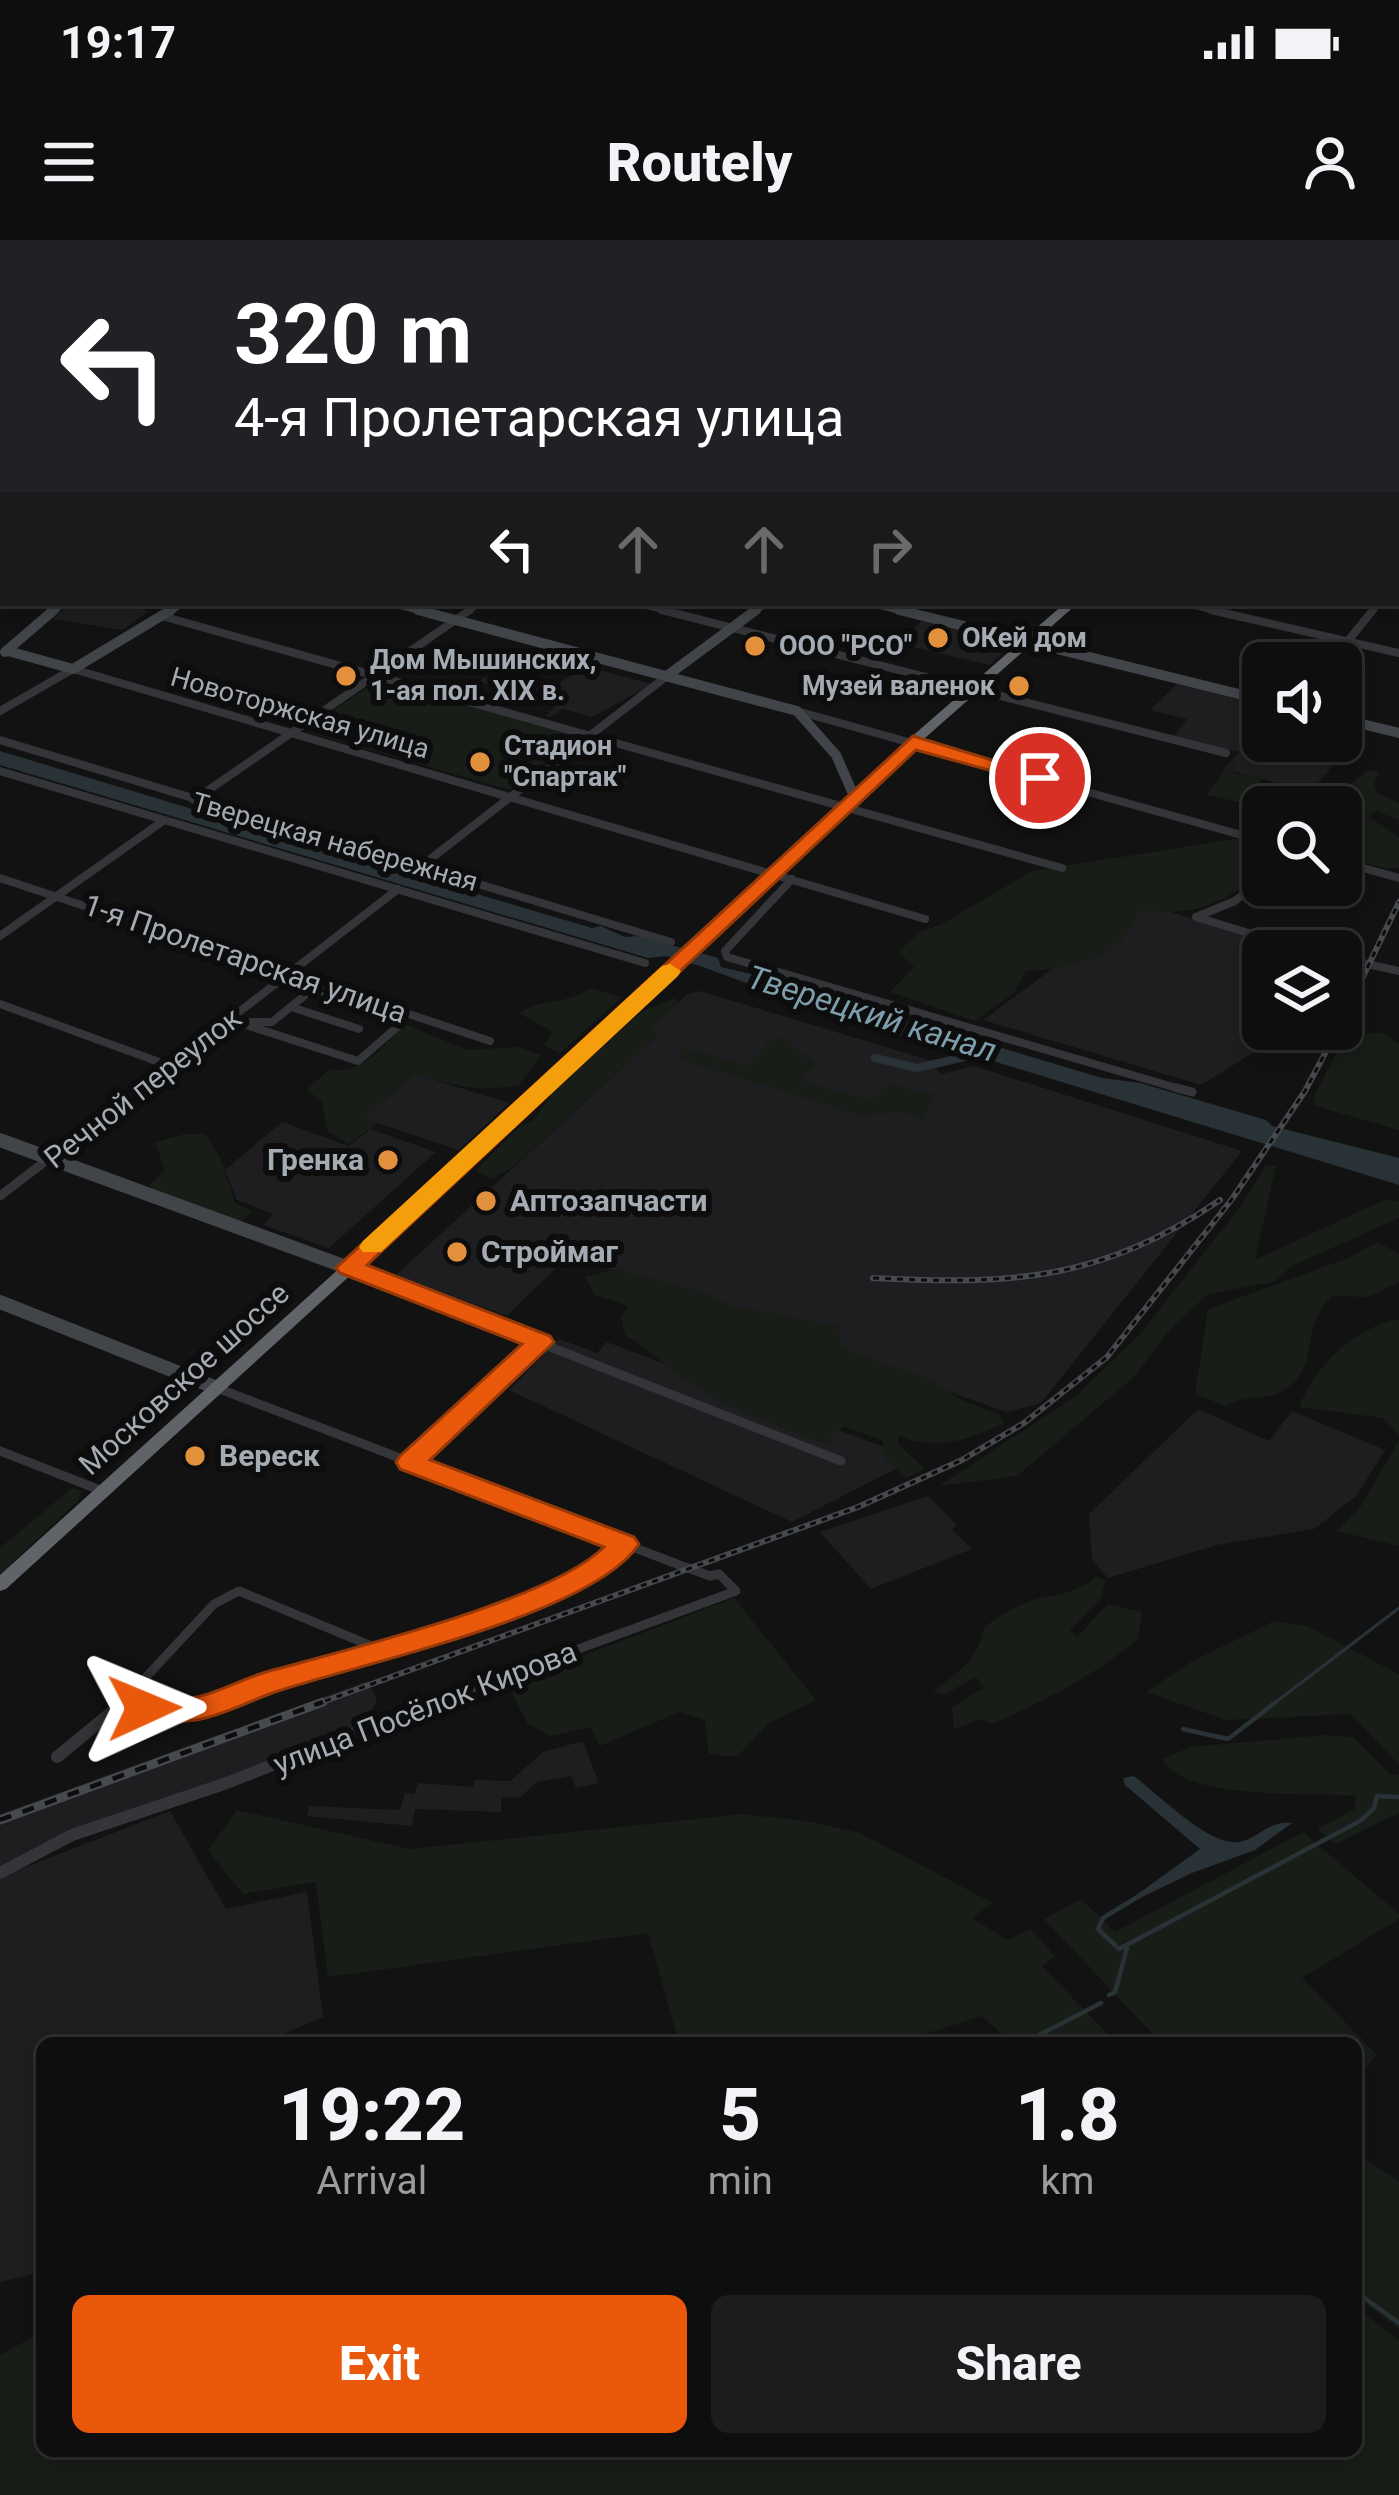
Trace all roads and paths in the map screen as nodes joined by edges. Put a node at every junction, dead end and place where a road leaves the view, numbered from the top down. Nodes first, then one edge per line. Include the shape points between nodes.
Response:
1 (58, 606) edge
2 (177, 606) edge
3 (404, 606) edge
4 (475, 606) edge
5 (647, 606) edge
6 (761, 606) edge
7 (884, 606) edge
8 (1069, 606) edge
9 (1195, 606) edge
10 (1377, 606) edge
11 (162, 616) junction
12 (455, 620) junction
13 (733, 628) junction
14 (1028, 641) junction
15 (1348, 641) junction
16 (4, 652) edge
17 (1399, 653) edge
18 (73, 669) junction
19 (372, 675) junction
20 (668, 675) junction
21 (974, 690) junction
22 (1242, 695) edge
23 (0, 711) edge
24 (797, 711) junction
25 (1362, 724) edge
26 (1399, 733) edge
27 (292, 734) junction
28 (590, 735) junction
29 (0, 740) edge
30 (913, 742) junction
31 (1226, 753) dead end
32 (0, 771) edge
33 (510, 796) junction
34 (194, 800) junction
35 (849, 801) junction
36 (163, 821) junction
37 (1242, 835) edge
38 (420, 867) junction
39 (1062, 868) dead end
40 (1362, 868) edge
41 (775, 874) junction
42 (0, 878) edge
43 (1399, 878) edge
44 (792, 879) junction
45 (398, 889) junction
46 (1242, 895) edge
47 (57, 896) junction
48 (925, 919) dead end
49 (1242, 931) edge
50 (0, 936) edge
51 (671, 942) dead end
52 (645, 963) dead end
53 (1362, 963) edge
54 (1399, 971) edge
55 (289, 974) junction
56 (302, 979) junction
57 (309, 992) junction
58 (0, 1004) edge
59 (291, 1007) junction
60 (235, 1021) junction
61 (359, 1029) dead end
62 (490, 1041) dead end
63 (170, 1066) junction
64 (1192, 1092) dead end
65 (0, 1140) edge
66 (51, 1159) junction
67 (0, 1196) edge
68 (349, 1268) junction
69 (0, 1302) edge
70 (541, 1342) junction
71 (217, 1388) junction
72 (0, 1451) edge
73 (841, 1461) dead end
74 (410, 1462) junction
75 (100, 1490) junction
76 (624, 1544) junction
77 (0, 1585) edge
78 (381, 1650) junction
79 (124, 1702) junction
80 (57, 1757) dead end
81 (0, 1873) edge

1 - 16 street
2 - 11 street
3 - 12 street
4 - 12 street
5 - 13 street
6 - 13 street
7 - 14 street
8 - 14 highway, Московское шоссе
9 - 15 street
10 - 15 street
11 - 18 street
11 - 19 street
12 - 19 street
12 - 20 street
13 - 20 street
13 - 21 street
14 - 21 highway, Московское шоссе
14 - 22 street
15 - 17 street
16 - 18 street, Новоторжская улица
18 - 23 street
18 - 27 street, Новоторжская улица
19 - 27 street
19 - 28 street
20 - 24 street
20 - 28 street
21 - 30 highway, Московское шоссе
21 - 31 street
24 - 30 street
24 - 35 street via 836,755
25 - 26 street
27 - 33 street, Новоторжская улица
27 - 34 street
28 - 33 street
28 - 35 street
29 - 34 street, Тверецкая набережная
30 - 35 highway, Московское шоссе
30 - 37 street
32 - 36 street
33 - 38 street
33 - 41 street, Новоторжская улица
34 - 38 street, Тверецкая набережная
35 - 39 street
35 - 41 highway, Московское шоссе
36 - 45 street
36 - 47 street
38 - 51 street, Тверецкая набережная
40 - 43 street
41 - 44 street, Новоторжская улица
41 - 68 highway, Московское шоссе
42 - 47 street, 1-я Пролетарская улица
44 - 48 street, Новоторжская улица
44 - 64 street via 740,931 728,957
45 - 52 street
45 - 55 street, Речной переулок
46 - 49 street via 1196,917
47 - 50 street
47 - 55 street, 1-я Пролетарская улица
53 - 54 street
55 - 56 street, 1-я Пролетарская улица
55 - 60 street, Речной переулок
56 - 57 street
56 - 62 street, 1-я Пролетарская улица
57 - 59 street
57 - 60 street via 403,1022 358,1061
58 - 63 street
59 - 60 street via 272,1022
59 - 61 street
60 - 63 street, Речной переулок
63 - 66 street, Речной переулок
65 - 66 street
66 - 67 street, Речной переулок
66 - 68 street
68 - 70 street
68 - 71 highway, Московское шоссе
69 - 71 street
70 - 73 street
70 - 74 street
71 - 74 street
71 - 75 highway, Московское шоссе
72 - 75 street
74 - 76 street
75 - 77 highway, Московское шоссе
76 - 78 street via 603,1565 527,1601
76 - 81 street, улица Посёлок Кирова via 719,1574 736,1592 72,1835
78 - 79 street via 203,1708 172,1712
78 - 79 street via 230,1592
79 - 80 street

